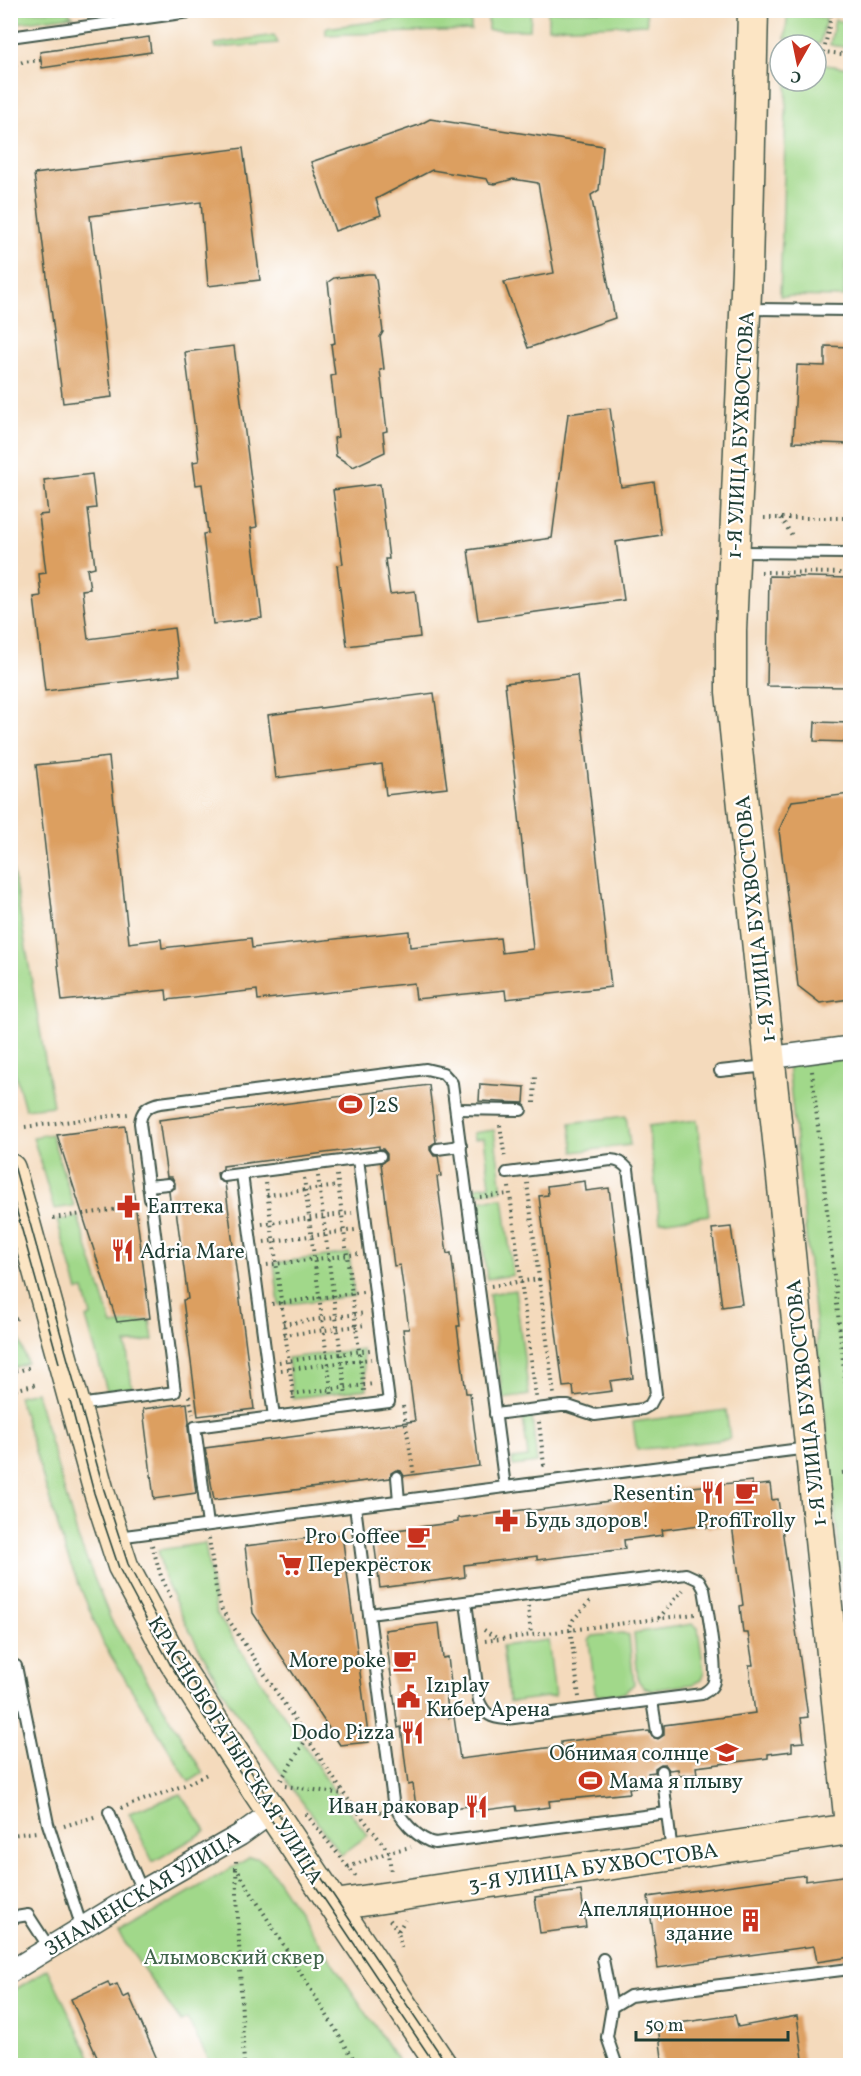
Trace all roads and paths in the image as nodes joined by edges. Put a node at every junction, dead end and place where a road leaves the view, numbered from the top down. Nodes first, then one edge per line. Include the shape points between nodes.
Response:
1 (204, 10) edge
2 (753, 10) edge
3 (832, 10) edge
4 (828, 33) edge
5 (10, 37) edge
6 (828, 52) edge
7 (850, 55) edge
8 (41, 60) dead end
9 (10, 66) edge
10 (17, 256) dead end
11 (10, 257) edge
12 (746, 309) junction
13 (850, 310) edge
14 (764, 518) dead end
15 (850, 518) edge
16 (735, 552) junction
17 (850, 553) edge
18 (761, 572) dead end
19 (850, 573) edge
20 (850, 1047) edge
21 (810, 1052) junction
22 (770, 1062) junction
23 (720, 1071) dead end
24 (535, 1073) dead end
25 (532, 1108) dead end
26 (456, 1109) junction
27 (499, 1110) junction
28 (520, 1110) dead end
29 (143, 1112) junction
30 (25, 1127) dead end
31 (461, 1146) junction
32 (437, 1149) dead end
33 (380, 1156) dead end
34 (357, 1159) junction
35 (335, 1162) junction
36 (316, 1164) junction
37 (303, 1166) junction
38 (264, 1171) junction
39 (525, 1171) junction
40 (507, 1173) junction
41 (242, 1174) junction
42 (224, 1176) dead end
43 (12, 1181) edge
44 (168, 1184) dead end
45 (338, 1185) junction
46 (148, 1186) junction
47 (320, 1188) junction
48 (306, 1190) junction
49 (509, 1194) junction
50 (267, 1195) junction
51 (468, 1199) junction
52 (135, 1207) dead end
53 (364, 1211) junction
54 (342, 1214) junction
55 (323, 1216) junction
56 (53, 1218) dead end
57 (309, 1218) junction
58 (271, 1223) junction
59 (249, 1226) junction
60 (367, 1229) junction
61 (344, 1232) junction
62 (325, 1234) junction
63 (312, 1236) junction
64 (273, 1241) junction
65 (251, 1244) junction
66 (370, 1252) junction
67 (347, 1255) junction
68 (328, 1257) junction
69 (315, 1259) junction
70 (276, 1264) junction
71 (254, 1267) junction
72 (539, 1279) junction
73 (521, 1282) junction
74 (479, 1287) junction
75 (375, 1291) junction
76 (352, 1294) junction
77 (333, 1296) junction
78 (320, 1298) junction
79 (281, 1303) junction
80 (259, 1306) junction
81 (355, 1315) junction
82 (336, 1317) junction
83 (18, 1318) dead end
84 (378, 1318) junction
85 (322, 1319) junction
86 (10, 1320) edge
87 (284, 1323) junction
88 (356, 1326) junction
89 (338, 1329) junction
90 (324, 1330) junction
91 (263, 1332) junction
92 (285, 1335) junction
93 (359, 1352) junction
94 (382, 1353) junction
95 (341, 1354) junction
96 (327, 1356) junction
97 (288, 1360) junction
98 (361, 1360) junction
99 (342, 1363) junction
100 (328, 1364) junction
101 (32, 1367) dead end
102 (267, 1368) junction
103 (290, 1369) junction
104 (10, 1373) edge
105 (386, 1382) junction
106 (37, 1384) dead end
107 (364, 1385) junction
108 (345, 1387) junction
109 (331, 1389) junction
110 (10, 1391) edge
111 (175, 1392) junction
112 (293, 1394) junction
113 (271, 1397) junction
114 (389, 1402) junction
115 (75, 1405) junction
116 (366, 1405) junction
117 (555, 1407) junction
118 (348, 1408) junction
119 (334, 1409) junction
120 (537, 1409) junction
121 (296, 1414) junction
122 (495, 1414) junction
123 (274, 1417) junction
124 (850, 1426) edge
125 (195, 1427) junction
126 (811, 1448) junction
127 (556, 1463) dead end
128 (850, 1472) edge
129 (842, 1473) dead end
130 (414, 1475) dead end
131 (396, 1477) dead end
132 (505, 1487) junction
133 (399, 1501) junction
134 (355, 1506) junction
135 (208, 1525) junction
136 (148, 1533) junction
137 (114, 1537) junction
138 (694, 1577) junction
139 (604, 1584) junction
140 (526, 1594) junction
141 (466, 1602) junction
142 (174, 1606) dead end
143 (707, 1613) junction
144 (369, 1614) junction
145 (659, 1619) junction
146 (570, 1630) junction
147 (531, 1635) junction
148 (471, 1643) junction
149 (16, 1666) dead end
150 (652, 1701) junction
151 (581, 1710) junction
152 (657, 1732) dead end
153 (307, 1738) junction
154 (662, 1771) dead end
155 (344, 1794) junction
156 (286, 1799) junction
157 (351, 1802) junction
158 (109, 1812) dead end
159 (667, 1813) junction
160 (403, 1818) junction
161 (850, 1827) edge
162 (435, 1843) junction
163 (389, 1852) junction
164 (235, 1856) dead end
165 (673, 1856) junction
166 (348, 1867) junction
167 (236, 1868) junction
168 (359, 1881) dead end
169 (393, 1883) dead end
170 (142, 1891) junction
171 (335, 1905) junction
172 (408, 1916) dead end
173 (10, 1918) edge
174 (82, 1928) junction
175 (401, 1948) dead end
176 (50, 1949) junction
177 (603, 1959) dead end
178 (850, 1969) edge
179 (10, 1972) edge
180 (612, 2007) junction
181 (353, 2058) junction
182 (244, 2066) edge
183 (341, 2066) edge
184 (358, 2066) edge
185 (442, 2066) edge
186 (617, 2066) edge

1 - 5 lane
2 - 12 street, 1-Я УЛИЦА БУХВОСТОВА
3 - 4 path
6 - 7 path
8 - 9 path
10 - 11 path
12 - 13 lane
12 - 16 street, 1-Я УЛИЦА БУХВОСТОВА
14 - 15 path
16 - 17 lane
16 - 22 street, 1-Я УЛИЦА БУХВОСТОВА via 731,692
18 - 19 path
20 - 21 street
21 - 22 street
21 - 124 path
22 - 23 lane
22 - 126 street, 1-Я УЛИЦА БУХВОСТОВА
24 - 25 path
26 - 27 lane
26 - 29 lane via 448,1077 426,1069 160,1103
26 - 31 lane
27 - 28 lane
27 - 40 path
29 - 30 path
29 - 46 lane via 140,1123
31 - 32 lane
31 - 51 lane
33 - 34 lane
34 - 35 lane
34 - 53 lane
35 - 36 lane
35 - 45 path
36 - 37 lane
36 - 47 path
37 - 38 lane
37 - 48 path
38 - 41 lane
38 - 50 path
39 - 40 lane
39 - 72 path
39 - 117 lane via 611,1160 628,1169 653,1363 656,1394 643,1409 595,1415 568,1406
40 - 49 path
41 - 42 lane
41 - 59 lane
43 - 115 street, КРАСНОБОГАТЫРСКАЯ УЛИЦА
44 - 46 lane
45 - 47 path
45 - 54 path
46 - 111 lane
47 - 48 path
47 - 55 path
48 - 50 path
48 - 57 path
49 - 51 path
49 - 73 path
50 - 58 path
51 - 74 lane
52 - 56 path
53 - 54 path
53 - 60 lane
54 - 55 path
54 - 61 path
55 - 57 path
55 - 62 path
57 - 58 path
57 - 63 path
58 - 59 path
58 - 64 path
59 - 65 lane
60 - 61 path
60 - 66 lane
61 - 62 path
61 - 67 path
62 - 63 path
62 - 68 path
63 - 64 path
63 - 69 path
64 - 65 path
64 - 70 path
65 - 71 lane
66 - 67 path
66 - 75 lane
67 - 68 path
67 - 76 path
68 - 69 path
68 - 77 path
69 - 70 path
69 - 78 path
70 - 71 path
70 - 79 path
71 - 80 lane
72 - 73 path
72 - 117 path
73 - 74 path
73 - 120 path
74 - 122 lane
75 - 76 path
75 - 84 lane
76 - 77 path
76 - 81 path
77 - 78 path
77 - 82 path
78 - 79 path
78 - 85 path
79 - 80 path
79 - 87 path
80 - 91 lane
81 - 82 path
81 - 84 path
81 - 88 path
82 - 85 path
82 - 89 path
83 - 86 path
84 - 88 path
84 - 94 lane
85 - 87 path
85 - 90 path
87 - 91 path
87 - 92 path
88 - 89 path
88 - 93 path
89 - 90 path
89 - 95 path
90 - 92 path
90 - 96 path
91 - 92 path
91 - 102 lane
92 - 97 path
93 - 94 path
93 - 95 path
93 - 98 path
94 - 98 path
94 - 105 lane
95 - 96 path
95 - 99 path
96 - 97 path
96 - 100 path
97 - 102 path
97 - 103 path
98 - 99 path
98 - 107 path
99 - 100 path
99 - 108 path
100 - 103 path
100 - 109 path
101 - 104 path
102 - 103 path
102 - 113 lane
103 - 112 path
105 - 107 path
105 - 114 lane
106 - 110 path
107 - 108 path
107 - 116 path
108 - 109 path
108 - 118 path
109 - 112 path
109 - 119 path
111 - 115 lane
111 - 125 path via 190,1396
112 - 113 path
112 - 121 path
113 - 123 lane
114 - 116 lane
114 - 130 path via 399,1402 405,1408
115 - 137 street, КРАСНОБОГАТЫРСКАЯ УЛИЦА
116 - 118 lane
117 - 120 lane
118 - 119 lane
119 - 121 lane
120 - 122 lane
120 - 127 path via 544,1465
121 - 123 lane
122 - 132 lane
123 - 125 lane
125 - 135 lane
126 - 132 lane
126 - 161 street, 1-Я УЛИЦА БУХВОСТОВА
128 - 129 path
131 - 133 lane
132 - 133 lane
133 - 134 lane
134 - 135 lane
134 - 144 lane
135 - 136 lane
135 - 153 path via 222,1610
136 - 137 lane
136 - 142 path
137 - 156 street, КРАСНОБОГАТЫРСКАЯ УЛИЦА via 123,1566 174,1661
138 - 139 lane via 686,1574
138 - 143 lane via 702,1583
138 - 145 path
139 - 140 lane
139 - 146 path via 573,1620
140 - 141 lane
140 - 147 path
141 - 144 lane
141 - 148 lane
143 - 145 path
143 - 150 lane via 714,1684 702,1694
144 - 160 lane via 393,1801
145 - 146 path
146 - 147 path
146 - 151 path
147 - 148 path
148 - 151 lane via 479,1701 487,1715 506,1719
149 - 174 lane via 48,1824
150 - 151 lane
150 - 152 lane
153 - 155 path
153 - 156 path via 279,1778
154 - 159 lane
155 - 156 path
155 - 157 path
156 - 166 path
156 - 170 street, ЗНАМЕНСКАЯ УЛИЦА via 240,1834
156 - 171 street, КРАСНОБОГАТЫРСКАЯ УЛИЦА
157 - 160 path
157 - 163 path
158 - 170 lane
159 - 162 lane
159 - 165 lane
160 - 162 lane via 422,1838
161 - 165 street, 3-Я УЛИЦА БУХВОСТОВА
162 - 163 path
163 - 166 path
163 - 169 path
164 - 167 path
165 - 171 street, 3-Я УЛИЦА БУХВОСТОВА
166 - 168 path
167 - 181 path
167 - 182 path
170 - 174 street, ЗНАМЕНСКАЯ УЛИЦА
171 - 185 street, КРАСНОБОГАТЫРСКАЯ УЛИЦА
172 - 175 path via 398,1931
173 - 176 lane via 28,1915
174 - 176 street, ЗНАМЕНСКАЯ УЛИЦА
176 - 179 street, ЗНАМЕНСКАЯ УЛИЦА
177 - 180 lane
178 - 180 lane via 630,1996
180 - 186 lane via 607,2037
181 - 183 path
181 - 184 path

